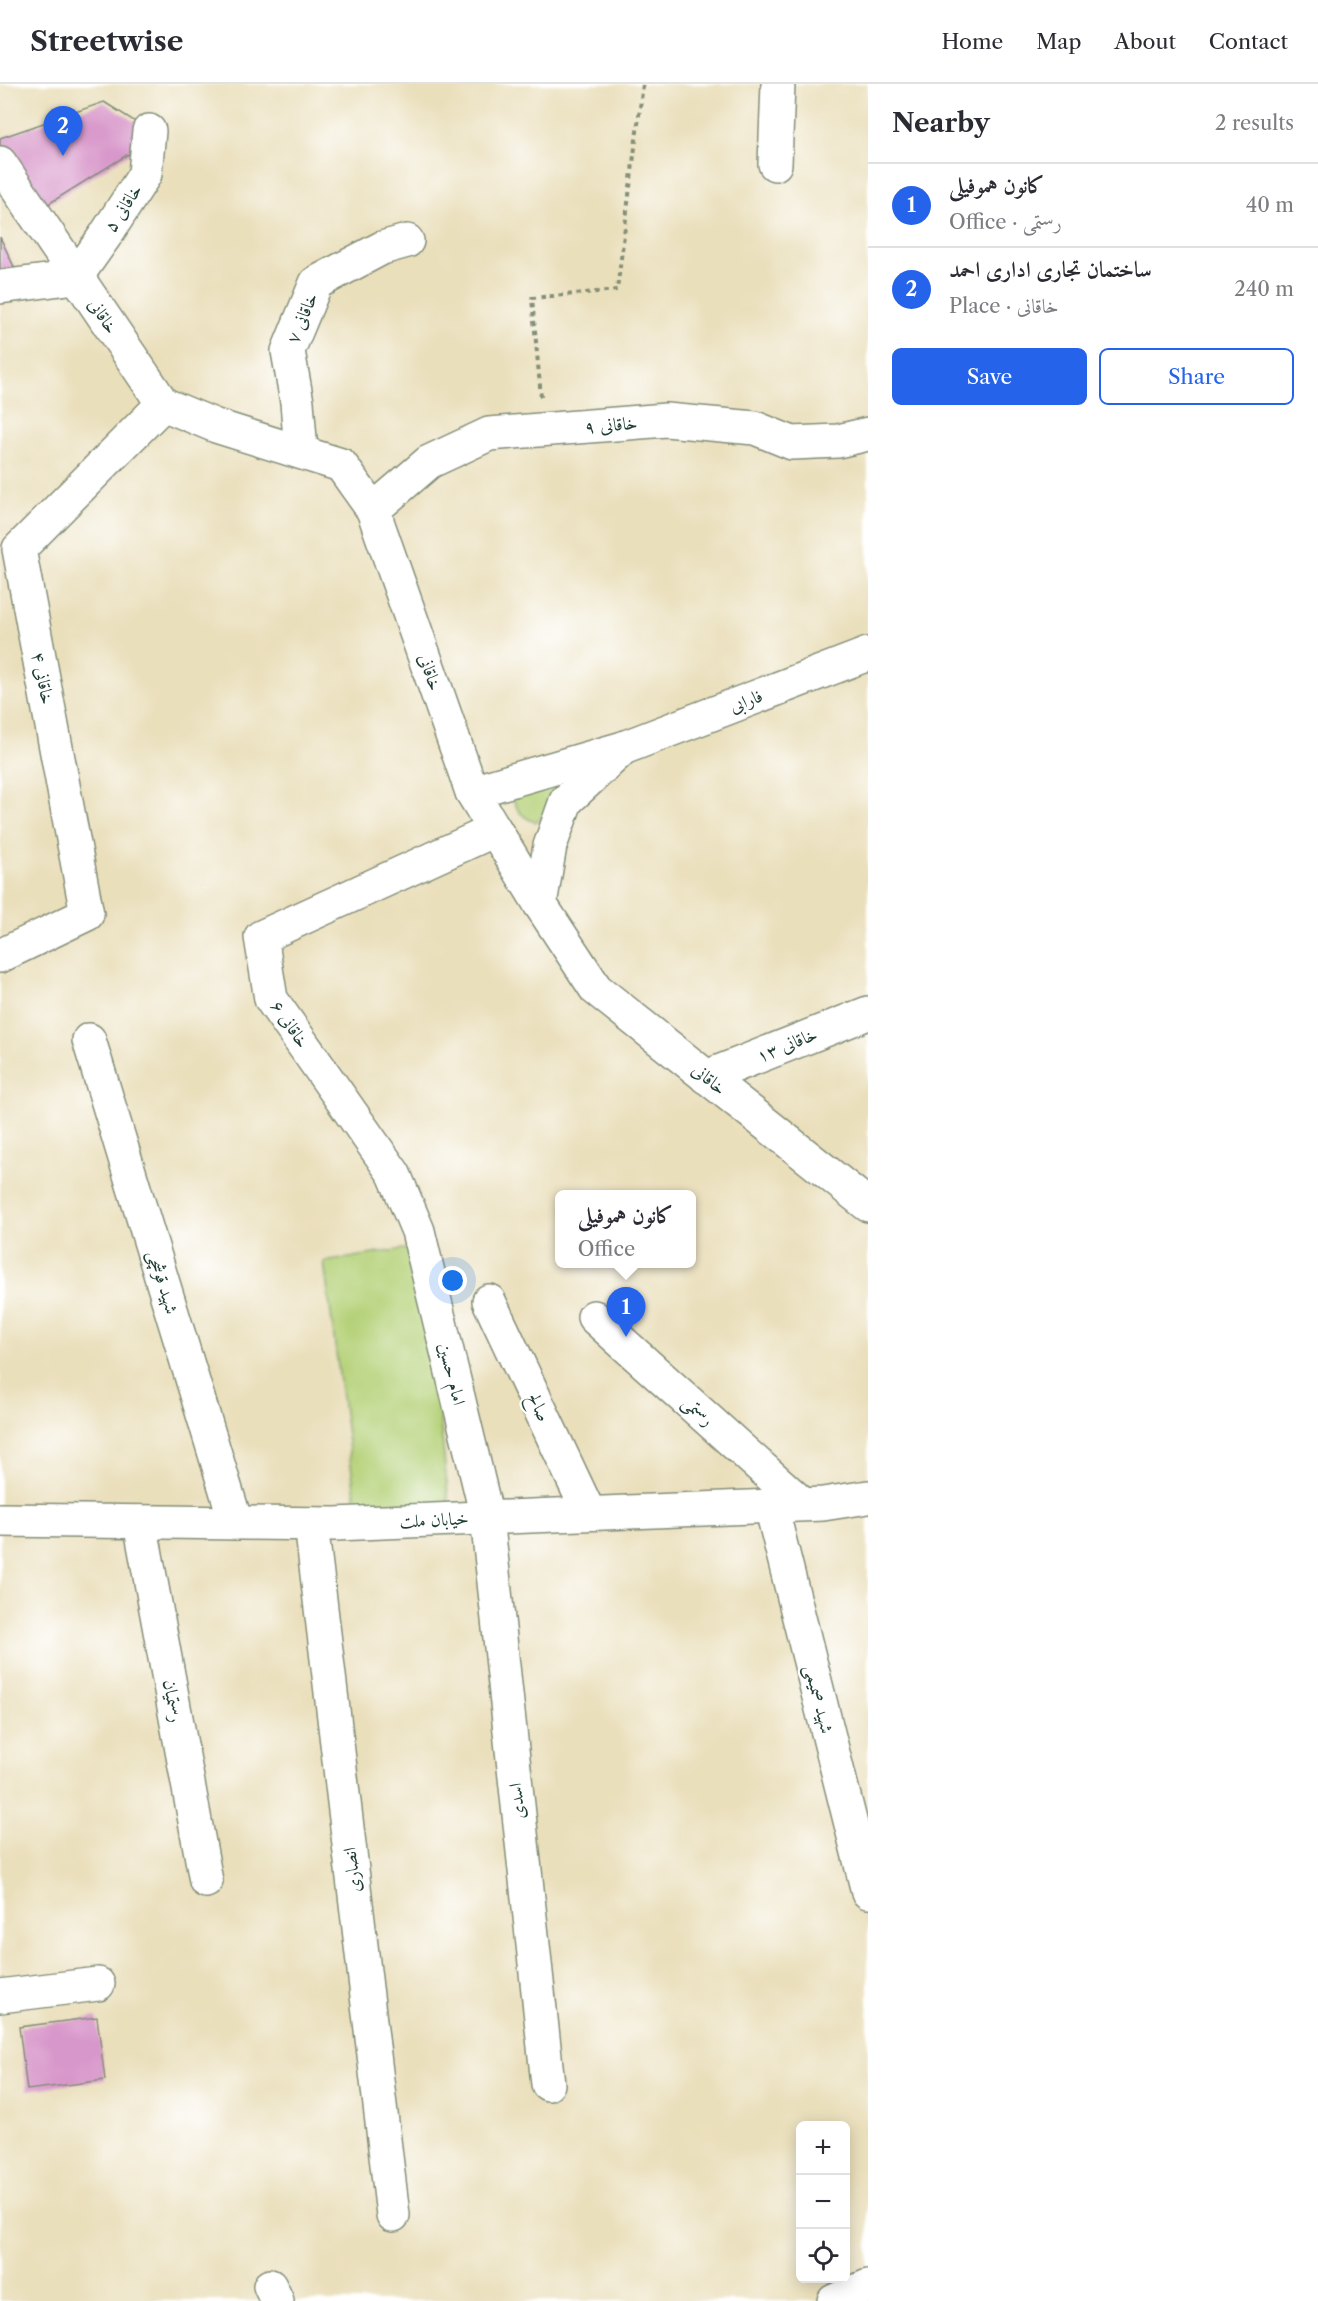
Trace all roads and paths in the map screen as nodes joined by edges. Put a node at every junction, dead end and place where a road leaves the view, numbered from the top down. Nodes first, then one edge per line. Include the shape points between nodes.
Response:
1 (643, 84) edge
2 (778, 84) edge
3 (149, 131) dead end
4 (0, 163) edge
5 (775, 164) dead end
6 (407, 241) dead end
7 (76, 277) junction
8 (0, 287) edge
9 (163, 404) junction
10 (544, 430) junction
11 (868, 434) edge
12 (301, 452) junction
13 (373, 510) junction
14 (10, 551) edge
15 (868, 654) edge
16 (623, 748) junction
17 (472, 792) junction
18 (495, 830) junction
19 (540, 904) junction
20 (0, 956) edge
21 (868, 1013) edge
22 (90, 1040) dead end
23 (706, 1077) junction
24 (868, 1205) edge
25 (418, 1231) joint
26 (489, 1301) dead end
27 (594, 1317) dead end
28 (868, 1497) edge
29 (786, 1505) junction
30 (589, 1513) junction
31 (487, 1517) junction
32 (0, 1520) edge
33 (140, 1522) junction
34 (236, 1523) junction
35 (311, 1524) junction
36 (206, 1881) dead end
37 (868, 1892) edge
38 (98, 1984) dead end
39 (0, 1996) edge
40 (548, 2084) dead end
41 (393, 2215) dead end
42 (868, 2286) edge
43 (834, 2301) edge

1 - 10 path via 617,290 532,298
2 - 5 street
3 - 7 street, خاقانی ۵ via 145,174
4 - 7 street, خاقانی
6 - 12 street, خاقانی ۷ via 382,248 316,283 288,351
7 - 8 street
7 - 9 street, خاقانی
9 - 12 street, خاقانی via 216,426
9 - 14 street, خاقانی ۴
10 - 11 street, خاقانی ٩ via 666,420 755,428 792,443 838,441
10 - 13 street, خاقانی ٩ via 489,434 429,462
12 - 13 street, خاقانی via 341,465
13 - 17 street, خاقانی
14 - 20 street, خاقانی ۴ via 87,914
15 - 16 street, فارابی
16 - 17 street, فارابی
16 - 19 street, فارابی via 566,801 550,846
17 - 18 street, خاقانی
18 - 19 street, خاقانی
18 - 25 street, خاقانی ۶ via 261,937 271,999 394,1174
19 - 23 street, خاقانی via 596,989
21 - 23 street, خاقانی ۱۳
22 - 34 street, شهید قوشچی
23 - 24 street, خاقانی
25 - 31 street, امام حسین
26 - 30 street, صالح
27 - 29 street, رستمی
28 - 29 street, خیابان ملت
29 - 30 street, خیابان ملت
29 - 37 street, شهید صمیمی
30 - 31 street, خیابان ملت
31 - 35 street, خیابان ملت
31 - 40 street, اسدی
32 - 33 street, خیابان ملت
33 - 34 street, خیابان ملت
33 - 36 street, رستمیان
34 - 35 street, خیابان ملت
35 - 41 street, انصاری
38 - 39 street
42 - 43 street

